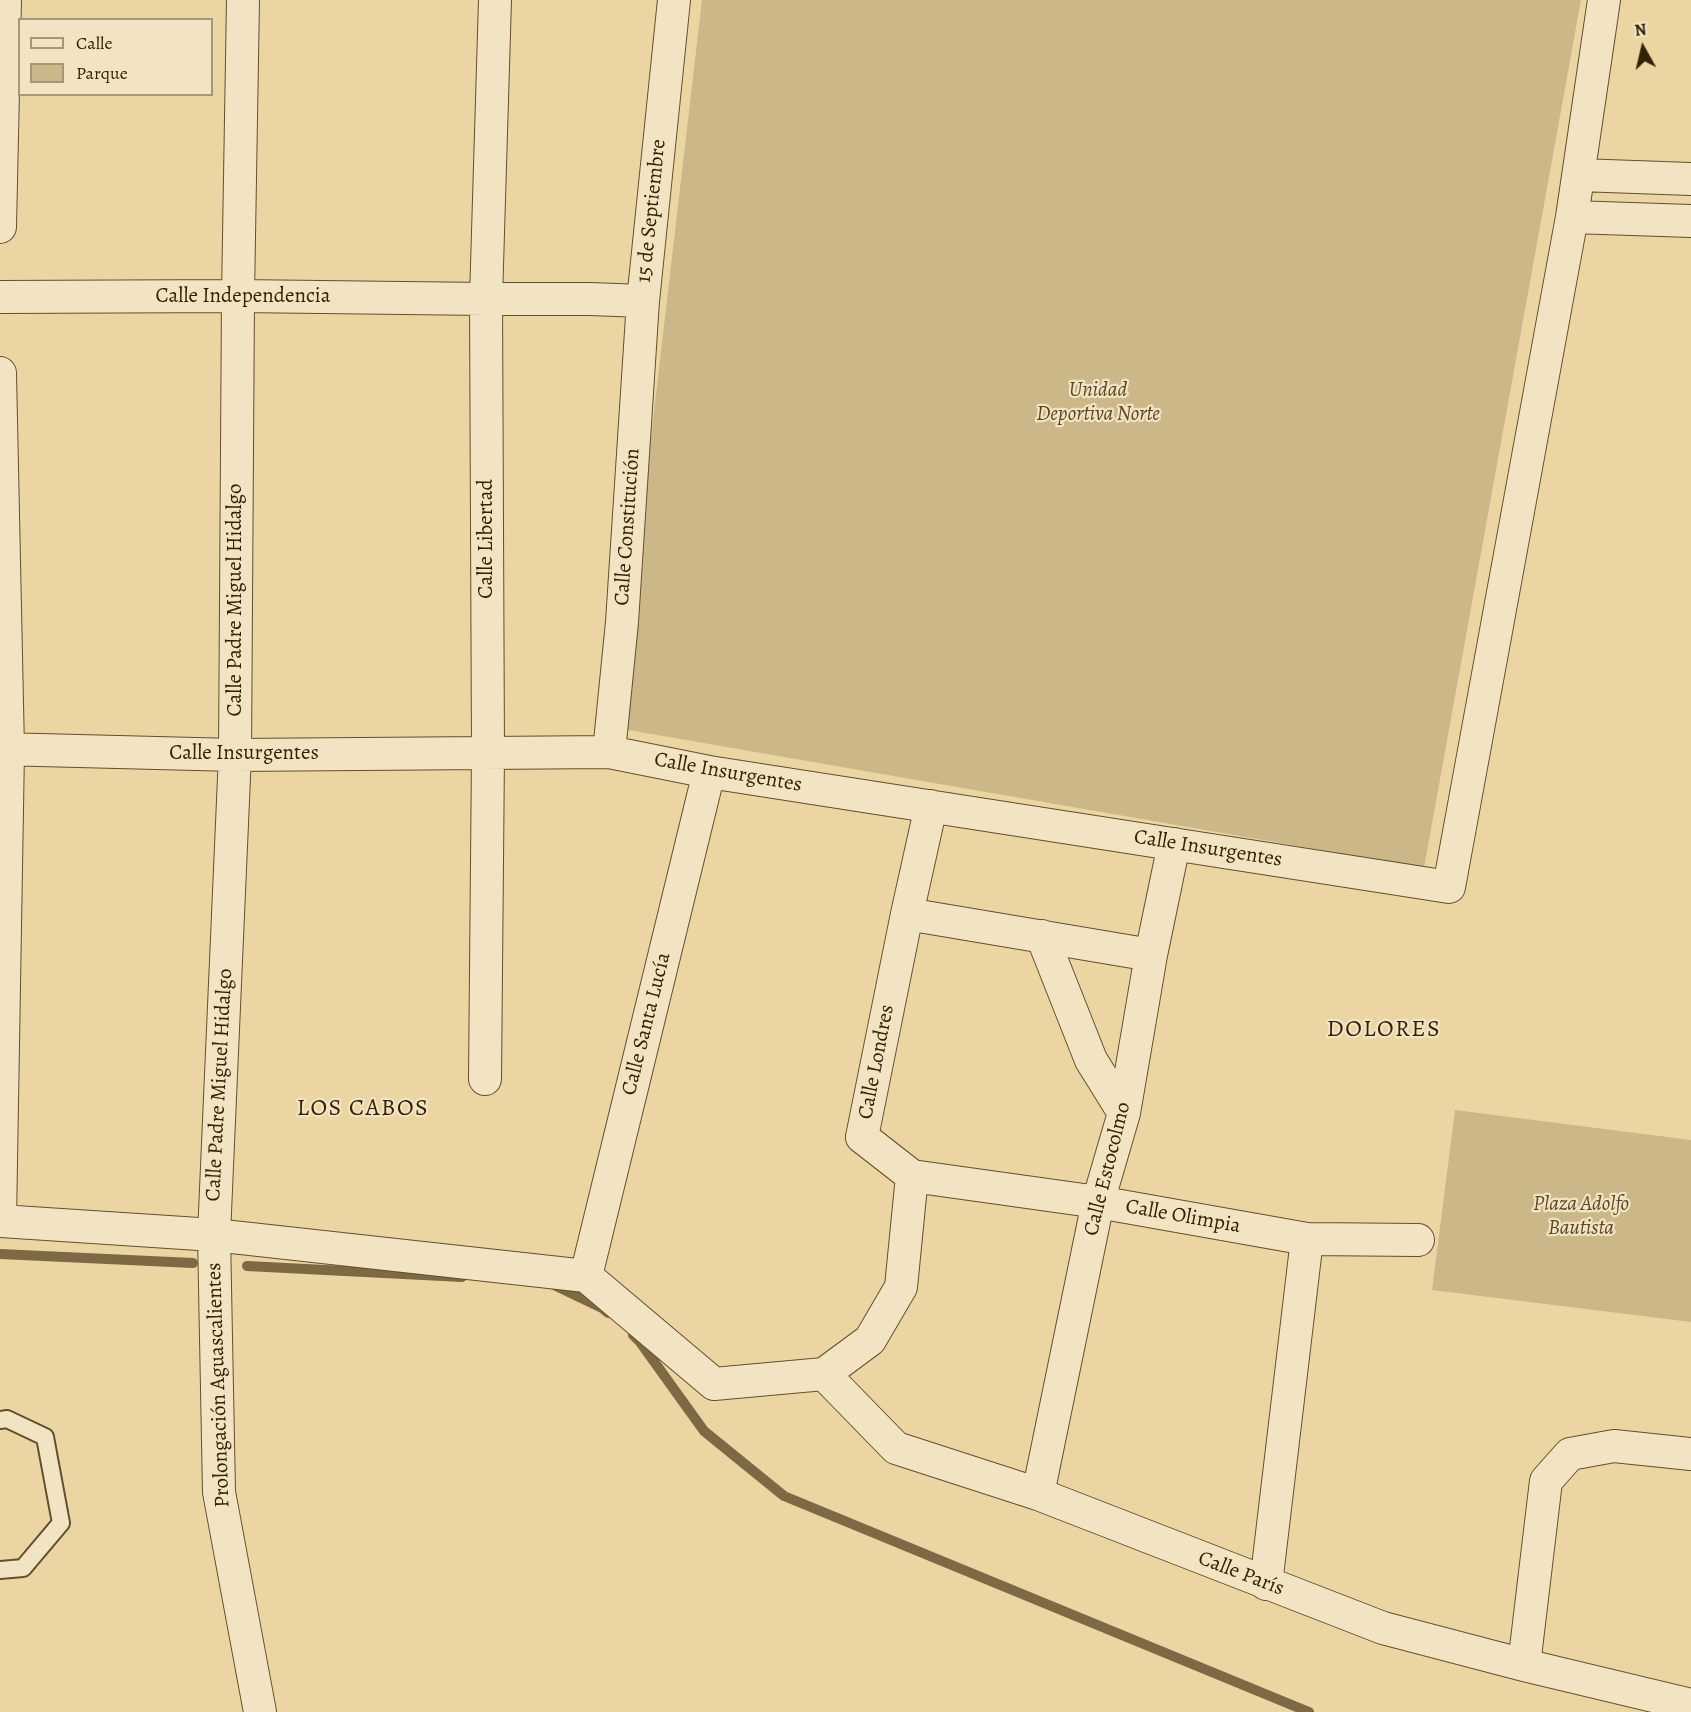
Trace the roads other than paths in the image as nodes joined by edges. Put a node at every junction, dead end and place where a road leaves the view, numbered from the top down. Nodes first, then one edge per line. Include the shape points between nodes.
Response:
1 (5, 0) edge
2 (243, 0) edge
3 (495, 0) edge
4 (674, 0) edge
5 (1604, 0) edge
6 (1579, 175) junction
7 (1691, 179) edge
8 (1572, 217) junction
9 (1691, 221) edge
10 (0, 227) edge
11 (238, 296) junction
12 (0, 297) edge
13 (486, 299) junction
14 (643, 301) junction
15 (0, 373) edge
16 (4, 750) edge
17 (609, 752) junction
18 (488, 753) junction
19 (235, 755) junction
20 (709, 772) junction
21 (931, 806) junction
22 (1174, 844) junction
23 (907, 914) junction
24 (1042, 936) junction
25 (1151, 955) junction
26 (485, 1079) dead end
27 (1124, 1113) junction
28 (912, 1176) junction
29 (1098, 1202) junction
30 (0, 1221) edge
31 (214, 1235) junction
32 (1307, 1239) junction
33 (1418, 1240) dead end
34 (586, 1276) junction
35 (824, 1374) junction
36 (0, 1420) edge
37 (1691, 1454) edge
38 (1038, 1494) junction
39 (0, 1570) edge
40 (1266, 1584) junction
41 (1524, 1665) junction
42 (1691, 1705) edge
43 (260, 1712) edge

1 - 10 street
2 - 11 street, Calle Padre Miguel Hidalgo
3 - 13 street, Calle Libertad
4 - 14 street, 15 de Septiembre
5 - 6 street
6 - 7 street
6 - 8 street
8 - 9 street
8 - 22 street, Calle Insurgentes via 1449,887
11 - 12 street, Calle Independencia
11 - 13 street, Calle Independencia
11 - 19 street, Calle Padre Miguel Hidalgo
13 - 14 street, 15 de Septiembre
13 - 18 street, Calle Libertad
14 - 17 street, Calle Constitución via 622,622
15 - 16 street
16 - 19 street, Calle Insurgentes
16 - 30 street
17 - 18 street, Calle Insurgentes
17 - 20 street, Calle Insurgentes
18 - 19 street, Calle Insurgentes
18 - 26 street, Calle Libertad
19 - 31 street, Calle Padre Miguel Hidalgo
20 - 21 street, Calle Insurgentes
20 - 34 street, Calle Santa Lucía
21 - 22 street, Calle Insurgentes
21 - 23 street, Calle Londres
22 - 25 street, Calle Estocolmo
23 - 24 street
23 - 28 street, Calle Londres via 862,1137
24 - 25 street
24 - 27 street via 1091,1060
25 - 27 street, Calle Estocolmo
27 - 29 street, Calle Estocolmo
28 - 29 street, Calle Olimpia
28 - 35 street via 901,1287 870,1340
29 - 32 street, Calle Olimpia
29 - 38 street, Calle Estocolmo
30 - 31 street
31 - 34 street
31 - 43 street, Prolongación Aguascalientes via 219,1492
32 - 33 street, Calle Olimpia
32 - 40 street
34 - 35 street via 714,1384
35 - 38 street, Calle París via 896,1448
36 - 39 lane via 7,1419 45,1437 61,1523 23,1568
37 - 41 street via 1614,1446 1570,1454 1546,1481
38 - 40 street, Calle París
40 - 41 street, Calle París via 1383,1629
41 - 42 street, Calle París

